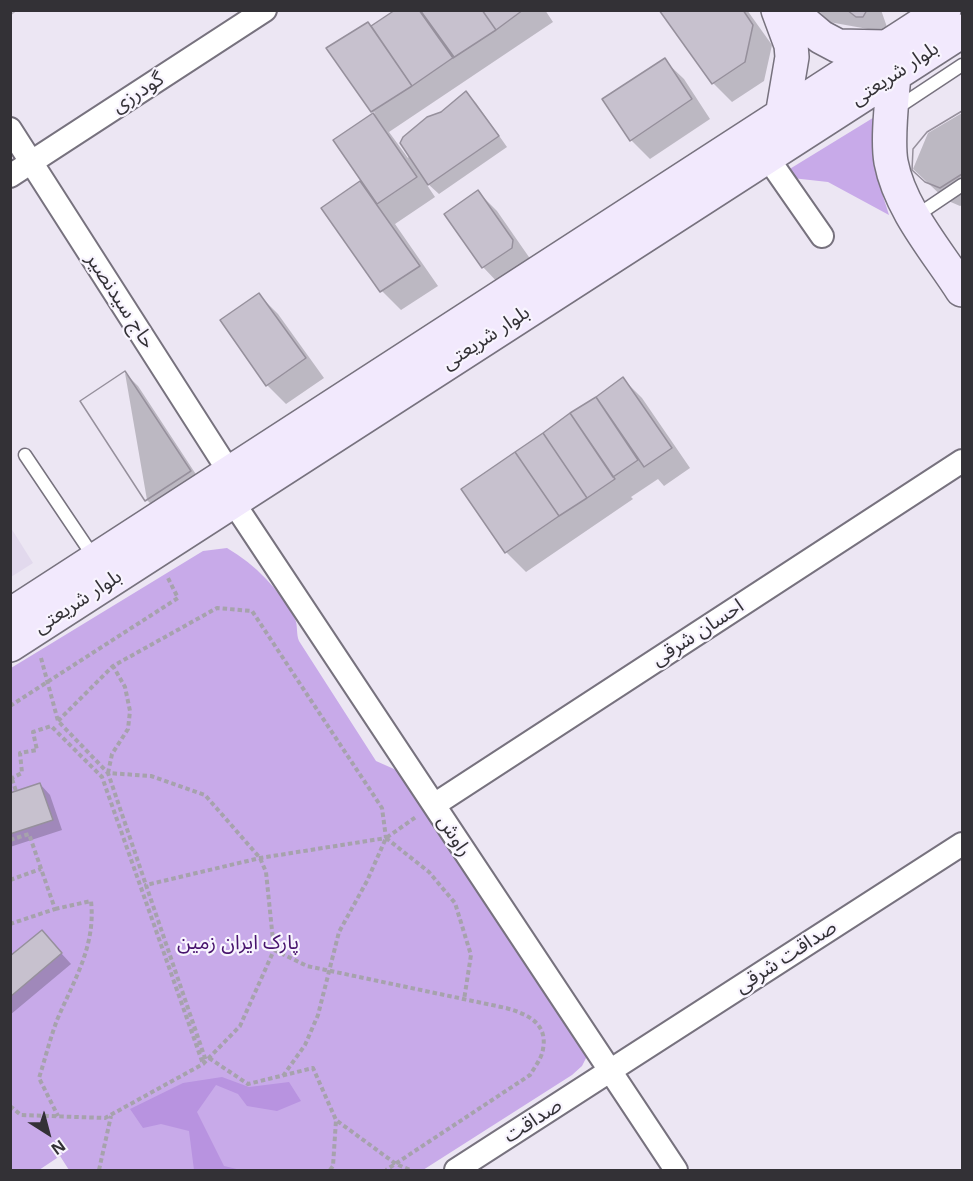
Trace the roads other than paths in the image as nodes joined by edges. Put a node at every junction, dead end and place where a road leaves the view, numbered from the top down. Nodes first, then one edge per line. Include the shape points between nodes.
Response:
1 (265, 10) edge
2 (778, 10) edge
3 (789, 10) edge
4 (944, 10) edge
5 (963, 31) edge
6 (891, 61) junction
7 (963, 65) edge
8 (891, 112) junction
9 (782, 116) junction
10 (10, 129) edge
11 (767, 157) junction
12 (32, 162) junction
13 (10, 176) edge
14 (963, 185) edge
15 (914, 217) junction
16 (822, 236) dead end
17 (963, 290) edge
18 (25, 455) dead end
19 (963, 461) edge
20 (231, 487) junction
21 (96, 560) junction
22 (18, 630) edge
23 (434, 805) junction
24 (963, 844) edge
25 (610, 1071) junction
26 (456, 1170) edge
27 (676, 1170) edge

1 - 12 street, گودرزی
2 - 9 main road via 792,57
3 - 6 main road via 838,46
4 - 6 main road, بلوار شریعتی
5 - 6 main road, بلوار شریعتی
6 - 8 main road
6 - 9 main road, بلوار شریعتی
6 - 11 main road, بلوار شریعتی
7 - 8 lane
8 - 15 main road via 891,162
9 - 20 main road, بلوار شریعتی
10 - 12 street, حاج سیدنصیر
11 - 16 street
11 - 20 main road, بلوار شریعتی
12 - 13 street, گودرزی
12 - 20 street, حاج سیدنصیر
14 - 15 lane
15 - 17 main road
18 - 21 lane
19 - 23 street, احسان شرقی
20 - 21 main road, بلوار شریعتی
20 - 22 main road, بلوار شریعتی
20 - 23 street, راوش
21 - 22 main road, بلوار شریعتی
23 - 25 street, راوش
24 - 25 street, صداقت شرقی
25 - 26 street, صداقت
25 - 27 street, راوش

